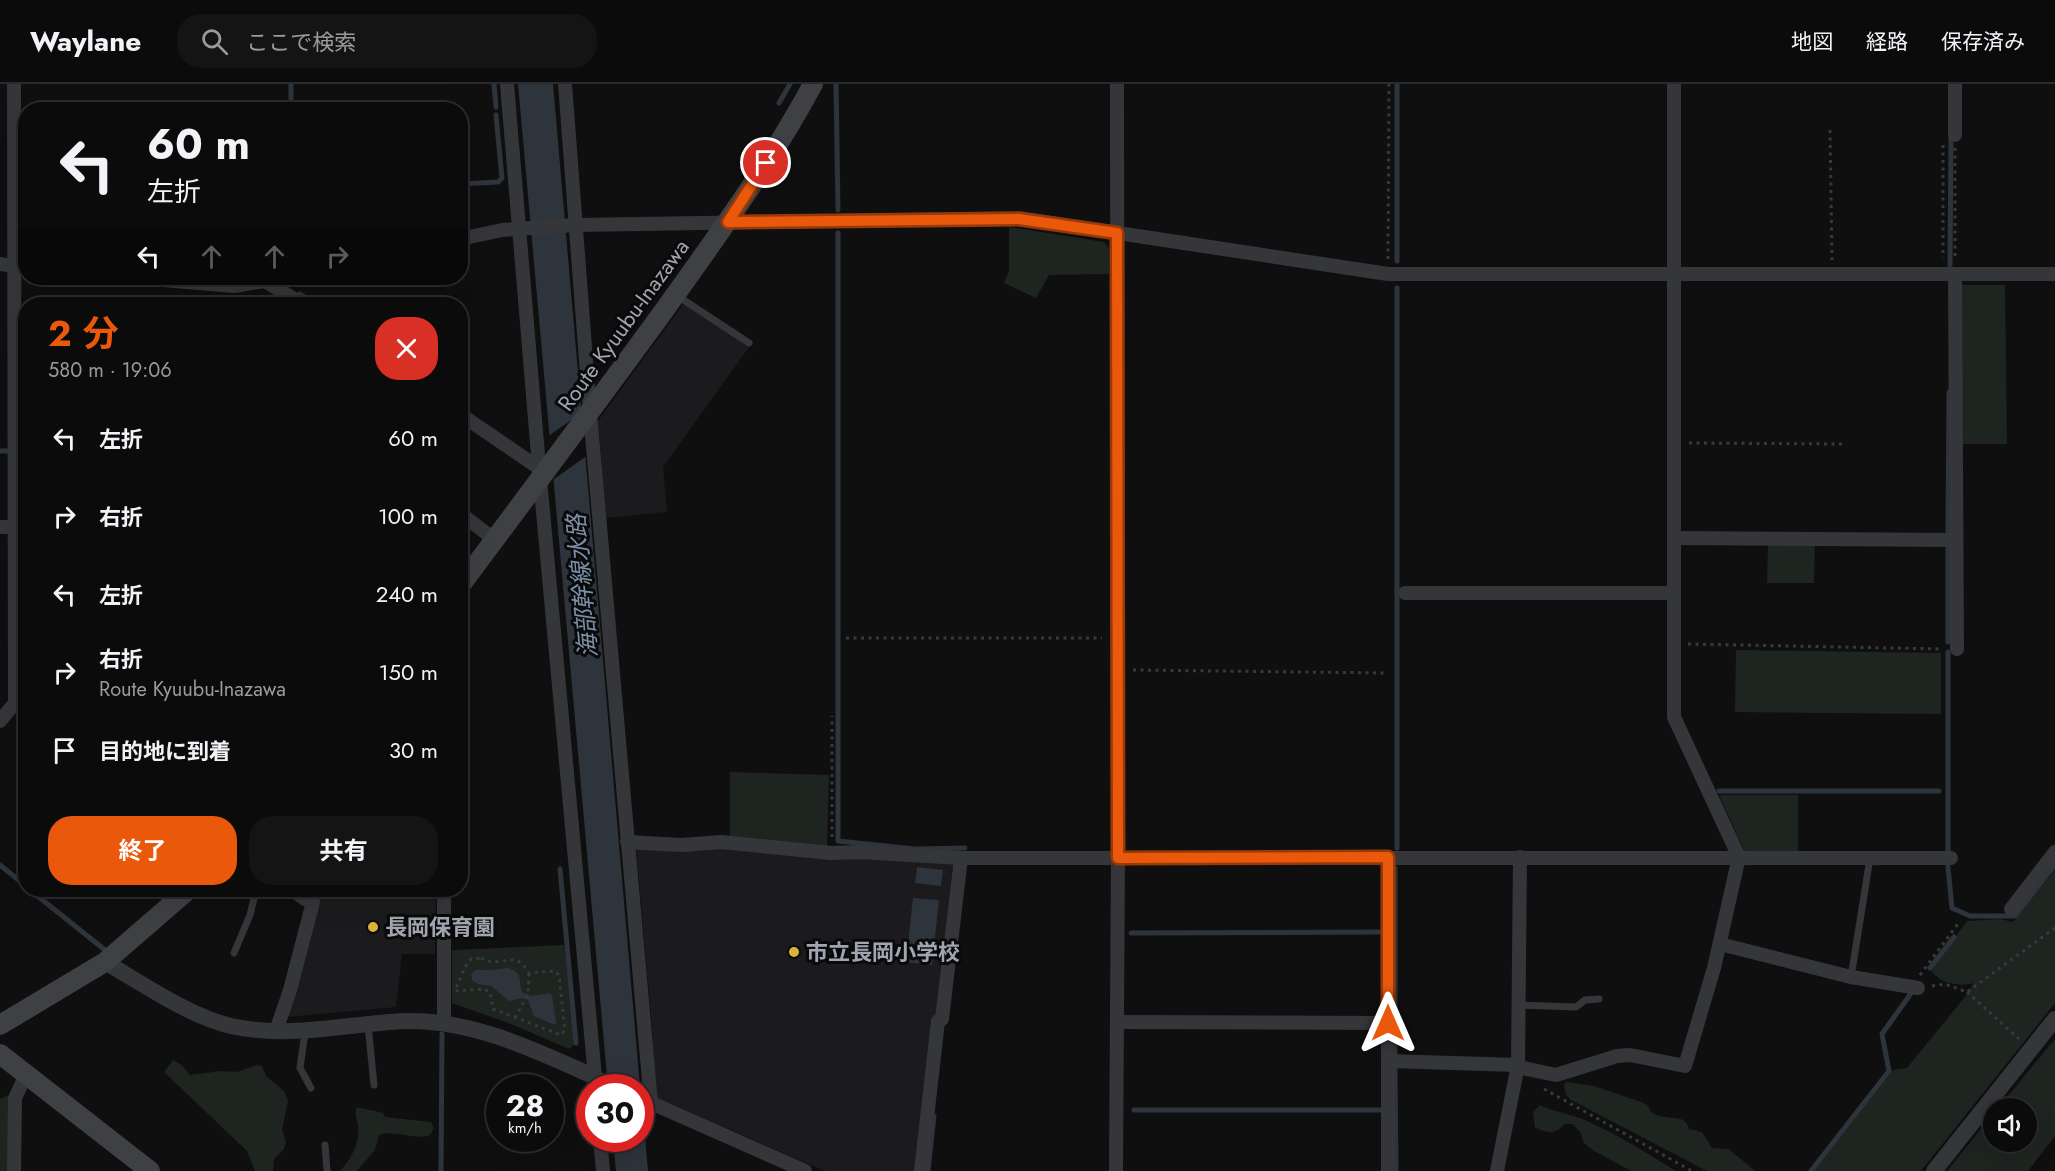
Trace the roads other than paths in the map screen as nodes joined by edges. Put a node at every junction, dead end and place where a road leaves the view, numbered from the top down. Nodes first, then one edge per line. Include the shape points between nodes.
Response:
1 (14, 84) edge
2 (507, 84) edge
3 (565, 84) edge
4 (813, 84) edge
5 (1117, 84) edge
6 (1674, 84) edge
7 (1955, 84) edge
8 (1955, 133) road end
9 (18, 207) edge
10 (728, 222) junction
11 (572, 225) junction
12 (523, 228) junction
13 (1117, 233) junction
14 (468, 237) edge
15 (0, 264) edge
16 (18, 268) edge
17 (18, 268) edge
18 (0, 270) edge
19 (1674, 274) junction
20 (1949, 274) junction
21 (2055, 274) edge
22 (271, 285) edge
23 (676, 294) junction
24 (288, 297) edge
25 (749, 343) dead end
26 (587, 417) junction
27 (468, 420) edge
28 (543, 472) junction
29 (468, 519) edge
30 (18, 526) edge
31 (0, 527) edge
32 (1674, 538) junction
33 (495, 540) junction
34 (1956, 540) junction
35 (468, 575) edge
36 (1405, 593) dead end
37 (1674, 593) junction
38 (1957, 649) road end
39 (18, 705) edge
40 (0, 721) edge
41 (627, 842) junction
42 (2055, 852) edge
43 (1388, 857) junction
44 (1520, 857) junction
45 (1739, 857) junction
46 (961, 858) junction
47 (1118, 858) junction
48 (1870, 858) junction
49 (1951, 858) dead end
50 (180, 897) edge
51 (254, 897) edge
52 (310, 897) edge
53 (444, 897) edge
54 (2011, 909) dead end
55 (1720, 944) junction
56 (234, 953) dead end
57 (105, 962) junction
58 (1851, 977) junction
59 (1915, 987) road end
60 (1599, 999) dead end
61 (1519, 1005) junction
62 (2055, 1019) edge
63 (1117, 1022) junction
64 (1388, 1023) junction
65 (368, 1024) junction
66 (444, 1024) junction
67 (0, 1025) edge
68 (305, 1029) junction
69 (276, 1030) junction
70 (0, 1053) edge
71 (1388, 1061) junction
72 (1518, 1066) junction
73 (582, 1074) edge
74 (602, 1074) edge
75 (644, 1074) edge
76 (26, 1075) junction
77 (374, 1085) dead end
78 (311, 1088) dead end
79 (654, 1104) edge
80 (325, 1145) dead end
81 (601, 1152) edge
82 (14, 1171) edge
83 (150, 1171) edge
84 (327, 1171) edge
85 (603, 1171) edge
86 (805, 1171) edge
87 (921, 1171) edge
88 (1116, 1171) edge
89 (1388, 1171) edge
90 (1497, 1171) edge
91 (1934, 1171) edge

1 - 9 street
2 - 12 street
3 - 11 street
4 - 10 main road, Route Kyuubu-Inazawa
5 - 13 street
6 - 19 street
7 - 8 street
10 - 11 street
10 - 13 street via 1019,219
10 - 23 main road, Route Kyuubu-Inazawa
11 - 12 street
11 - 26 street
12 - 14 street
12 - 28 street
13 - 19 street via 1388,274
13 - 47 street
15 - 16 street
17 - 18 street
19 - 20 street
19 - 32 street
20 - 21 street
20 - 34 street
22 - 24 street
23 - 25 lane
23 - 26 main road, Route Kyuubu-Inazawa
26 - 28 main road, Route Kyuubu-Inazawa
26 - 41 street
27 - 28 street
28 - 33 main road, Route Kyuubu-Inazawa
28 - 74 street
29 - 33 street
30 - 31 street
32 - 34 street
32 - 37 street
33 - 35 main road, Route Kyuubu-Inazawa
34 - 38 street
36 - 37 street
37 - 45 street via 1674,717
39 - 40 street
41 - 46 street via 721,842 831,853
41 - 75 street
42 - 54 street
43 - 44 street
43 - 47 street
43 - 64 street
44 - 45 street
44 - 61 street
45 - 48 street
45 - 55 street
46 - 47 street
46 - 87 street
47 - 63 street
48 - 49 street
48 - 58 lane
50 - 57 main road
51 - 56 lane
52 - 69 street via 313,902
53 - 66 street
55 - 58 street
55 - 72 street via 1685,1066 1630,1055 1556,1075
57 - 67 main road
57 - 69 street via 198,1014 229,1025
58 - 59 street
60 - 61 lane via 1585,1000 1576,1007
61 - 72 street
62 - 91 street
63 - 64 street
63 - 88 street
64 - 71 street
65 - 66 street
65 - 68 street
65 - 77 lane
66 - 73 street via 486,1033
68 - 69 street
68 - 78 lane via 300,1068
70 - 76 main road
71 - 72 street
71 - 89 street
72 - 90 street
76 - 82 street via 15,1098
76 - 83 main road
79 - 86 street
80 - 84 lane
81 - 85 street

